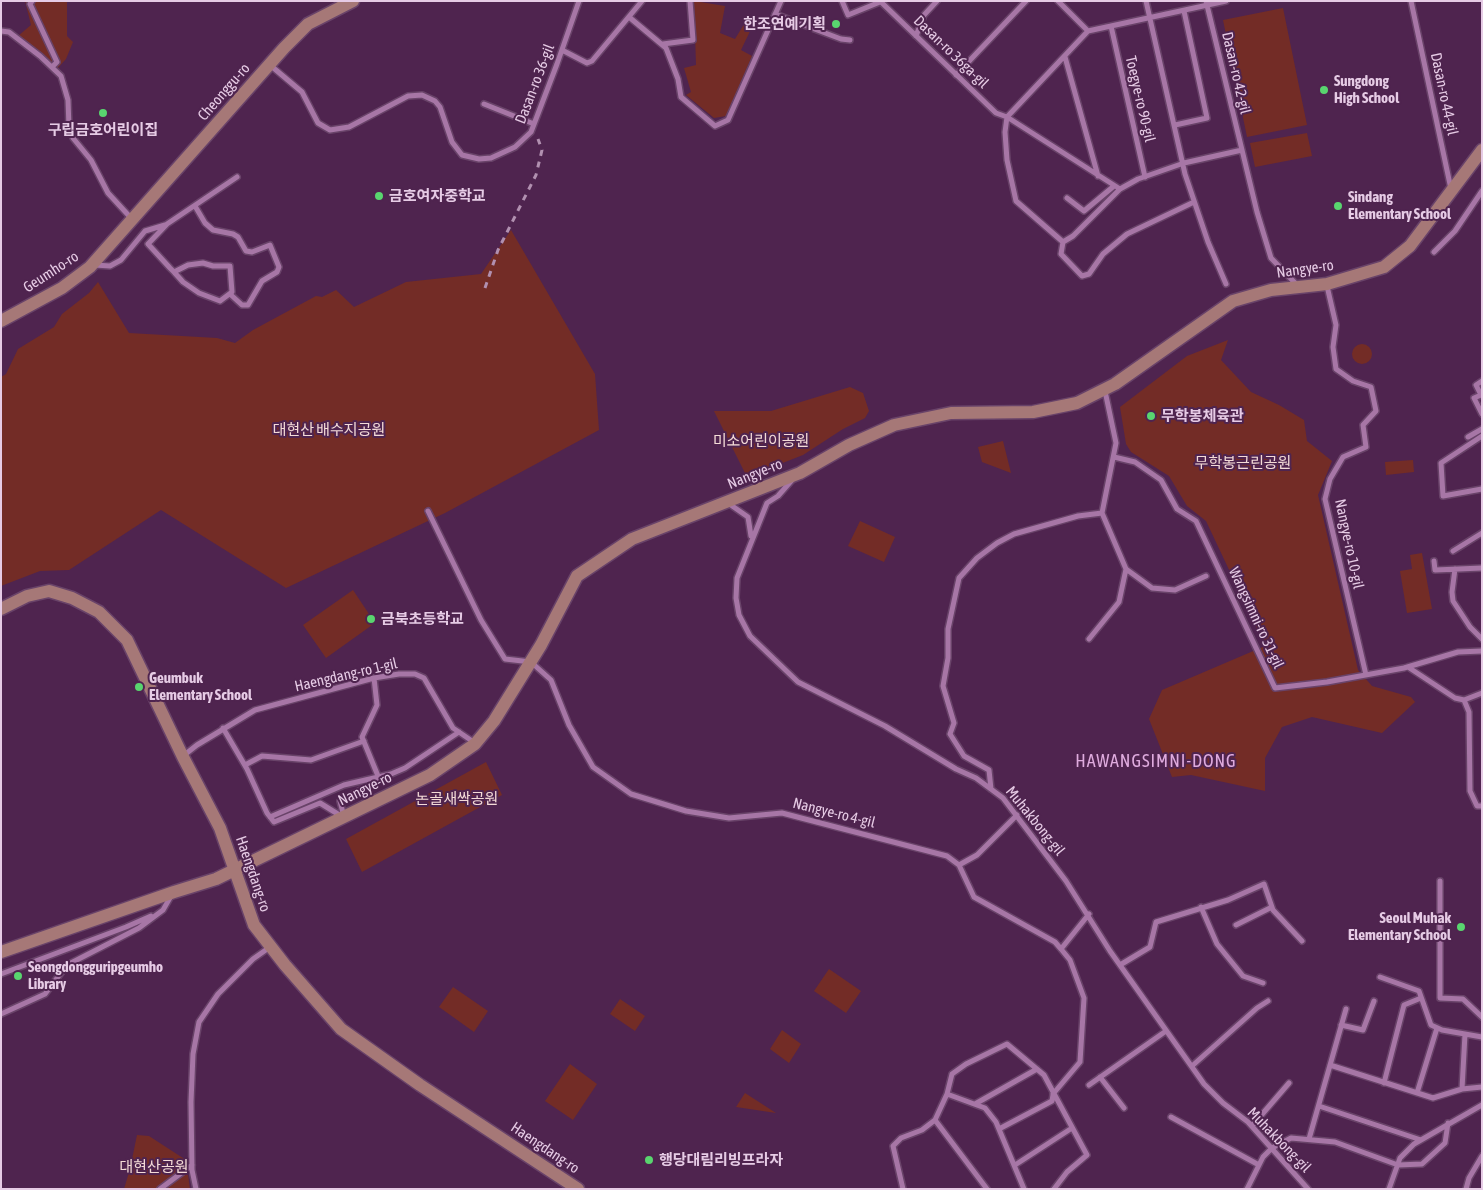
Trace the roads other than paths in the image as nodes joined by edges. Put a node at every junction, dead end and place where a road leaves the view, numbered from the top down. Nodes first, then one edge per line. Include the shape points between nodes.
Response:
1 (32, 1) edge
2 (353, 1) edge
3 (579, 1) edge
4 (642, 1) edge
5 (690, 1) edge
6 (780, 1) edge
7 (842, 1) edge
8 (937, 1) edge
9 (1026, 1) edge
10 (1058, 1) edge
11 (1146, 1) edge
12 (1226, 1) edge
13 (1411, 1) edge
14 (880, 2) edge
15 (1207, 3) edge
16 (1184, 10) junction
17 (775, 14) junction
18 (630, 17) junction
19 (1150, 18) junction
20 (1111, 26) junction
21 (1088, 31) junction
22 (1, 32) edge
23 (916, 36) junction
24 (850, 40) dead end
25 (663, 44) junction
26 (562, 50) junction
27 (1064, 57) junction
28 (270, 65) junction
29 (52, 67) junction
30 (956, 75) junction
31 (484, 104) dead end
32 (1007, 118) junction
33 (534, 124) junction
34 (1175, 125) junction
35 (1242, 150) junction
36 (1482, 150) edge
37 (1184, 163) junction
38 (1098, 176) junction
39 (237, 177) dead end
40 (1145, 177) junction
41 (1117, 188) junction
42 (1482, 191) edge
43 (1452, 192) junction
44 (1067, 198) dead end
45 (1194, 202) junction
46 (195, 206) junction
47 (133, 221) junction
48 (167, 224) junction
49 (1063, 242) junction
50 (1434, 252) dead end
51 (92, 265) junction
52 (174, 272) junction
53 (1226, 284) dead end
54 (1327, 284) junction
55 (1299, 286) junction
56 (231, 293) junction
57 (1, 321) edge
58 (1482, 381) edge
59 (1105, 390) junction
60 (1482, 414) edge
61 (1482, 429) edge
62 (1482, 436) edge
63 (1468, 437) dead end
64 (1114, 457) junction
65 (796, 475) junction
66 (1482, 489) edge
67 (728, 503) junction
68 (428, 511) dead end
69 (1102, 513) junction
70 (1482, 533) edge
71 (751, 540) junction
72 (1452, 551) dead end
73 (1434, 561) dead end
74 (1482, 568) edge
75 (1126, 569) junction
76 (1455, 569) junction
77 (1206, 576) dead end
78 (1, 609) edge
79 (1089, 639) dead end
80 (1482, 639) edge
81 (1482, 651) edge
82 (531, 662) junction
83 (1408, 667) junction
84 (1366, 675) junction
85 (374, 678) junction
86 (1482, 693) edge
87 (1464, 700) junction
88 (224, 728) junction
89 (459, 732) junction
90 (364, 741) junction
91 (475, 744) junction
92 (183, 757) junction
93 (245, 765) junction
94 (391, 774) junction
95 (378, 776) junction
96 (991, 789) junction
97 (1482, 806) edge
98 (1017, 816) junction
99 (270, 817) junction
100 (344, 817) junction
101 (959, 865) junction
102 (235, 870) junction
103 (1440, 881) dead end
104 (174, 892) junction
105 (1201, 907) junction
106 (1272, 907) junction
107 (163, 910) junction
108 (1089, 914) junction
109 (1236, 925) dead end
110 (1302, 941) dead end
111 (271, 947) junction
112 (1060, 949) junction
113 (1, 952) edge
114 (1120, 965) junction
115 (1, 974) edge
116 (1380, 977) dead end
117 (1264, 983) dead end
118 (1421, 998) junction
119 (1268, 1001) dead end
120 (1374, 1001) dead end
121 (1346, 1008) dead end
122 (1, 1014) edge
123 (1482, 1017) edge
124 (1341, 1025) junction
125 (1437, 1028) junction
126 (1166, 1030) junction
127 (1465, 1034) junction
128 (1482, 1037) edge
129 (1330, 1065) junction
130 (1192, 1066) junction
131 (1037, 1069) junction
132 (1100, 1077) junction
133 (1289, 1083) dead end
134 (1384, 1083) junction
135 (1089, 1085) dead end
136 (1482, 1087) edge
137 (1462, 1089) junction
138 (1417, 1093) junction
139 (947, 1094) junction
140 (1053, 1094) junction
141 (975, 1104) junction
142 (1319, 1106) junction
143 (1481, 1107) edge
144 (1124, 1108) dead end
145 (1171, 1117) dead end
146 (935, 1120) junction
147 (1448, 1123) junction
148 (1252, 1126) junction
149 (1072, 1128) junction
150 (999, 1129) junction
151 (1309, 1139) junction
152 (1421, 1140) junction
153 (1272, 1148) junction
154 (1482, 1156) edge
155 (192, 1165) junction
156 (1015, 1165) junction
157 (1259, 1165) junction
158 (1398, 1165) junction
159 (160, 1189) edge
160 (196, 1189) edge
161 (578, 1189) edge
162 (903, 1189) edge
163 (987, 1189) edge
164 (1024, 1189) edge
165 (1055, 1189) edge
166 (1247, 1189) edge
167 (1308, 1189) edge
168 (1389, 1189) edge
169 (1466, 1189) edge

1 - 29 street via 30,4 57,62
2 - 28 main road, Cheonggu-ro via 308,24
3 - 26 street, Dasan-ro 36-gil
4 - 18 street
5 - 25 street via 692,40
6 - 17 street
7 - 14 street via 848,15
8 - 23 street via 924,15
9 - 30 street
10 - 21 street
11 - 19 street
12 - 15 street
13 - 43 street, Dasan-ro 44-gil
14 - 23 street, Dasan-ro 36ga-gil
15 - 16 street
15 - 35 street, Dasan-ro 42-gil
16 - 19 street
16 - 34 street via 1207,118
17 - 24 street
17 - 25 street via 728,120 715,126 681,97 678,79
18 - 25 street
18 - 26 street via 592,61 587,63
19 - 20 street
19 - 34 street
20 - 21 street
20 - 40 street, Toegye-ro 90-gil
21 - 27 street
22 - 29 street via 9,32
23 - 30 street, Dasan-ro 36ga-gil
26 - 33 street, Dasan-ro 36-gil
27 - 32 street
27 - 38 street
28 - 33 street, Dasan-ro 36-gil via 302,92 318,123 330,130 349,128 408,96 422,95 440,107 456,149 462,156 479,159 504,154 515,147 531,132
28 - 47 main road, Cheonggu-ro
29 - 47 street via 61,76 73,138 91,160 108,193
30 - 32 street, Dasan-ro 36ga-gil via 996,113
31 - 33 street
32 - 38 street
32 - 49 street via 1007,160 1016,201
34 - 37 street
35 - 37 street
35 - 55 street, Dasan-ro 42-gil via 1272,258
36 - 43 main road, Nangye-ro
37 - 40 street
37 - 45 street
38 - 41 street
39 - 46 street
40 - 41 street
41 - 44 street via 1084,211
41 - 49 street via 1073,236
42 - 50 street via 1455,231
43 - 54 main road, Nangye-ro via 1410,246 1384,268
45 - 49 street via 1127,234 1103,254 1089,274 1082,276 1061,254
45 - 53 street
46 - 48 street
46 - 56 street via 205,223 213,230 234,234 246,251 270,245 279,267 276,272 262,281 248,305 242,305
47 - 51 main road, Geumho-ro
48 - 51 street via 146,231 122,260 110,266
48 - 52 street via 148,244
51 - 57 main road, Geumho-ro via 62,288
52 - 56 street via 183,282 213,300 220,302
52 - 56 street via 188,265 203,263 230,266
54 - 55 main road, Nangye-ro
54 - 84 street, Nangye-ro 10-gil via 1336,325 1332,347 1336,368 1352,381 1371,387 1376,411 1363,425 1366,447 1343,457 1330,479 1325,499
55 - 59 main road, Nangye-ro via 1233,301
58 - 60 street via 1476,386 1481,395 1474,398
59 - 64 street via 1116,443
59 - 65 main road, Nangye-ro via 1077,402 1033,412 950,413 894,424
61 - 63 street
62 - 66 street via 1441,462 1443,496
64 - 69 street
64 - 84 street, Wangsimni-ro 31-gil via 1135,462 1161,480 1177,509 1196,521 1275,688
65 - 67 main road, Nangye-ro
65 - 71 street, Muhakbong-gil via 778,496 767,503
67 - 71 street via 748,517
67 - 82 main road, Nangye-ro via 632,538 577,576
68 - 82 street via 481,620 505,659
69 - 75 street
69 - 96 street via 1078,516 1014,534 977,558 959,578 948,630 943,686 954,723 950,734 964,756 989,770
70 - 72 street
71 - 96 street, Muhakbong-gil via 737,578 736,598 739,615 762,650 798,682 885,726
73 - 76 street via 1435,570
74 - 76 street
75 - 77 street via 1152,588 1175,590
75 - 79 street via 1119,602
76 - 80 street via 1453,601
78 - 92 main road, Haengdang-ro via 27,596 49,591 99,612 127,640
81 - 83 street, Wangsimni-ro 31-gil via 1458,652
82 - 91 main road, Nangye-ro via 494,721
82 - 101 street, Nangye-ro 4-gil via 551,680 569,725 593,767 630,794 686,811 729,818 782,813 947,856
83 - 84 street, Wangsimni-ro 31-gil
83 - 87 street via 1455,698
85 - 88 street, Haengdang-ro 1-gil via 255,710
85 - 89 street, Haengdang-ro 1-gil via 414,674 424,678 453,728
85 - 90 street via 377,705 362,732
86 - 87 street
87 - 97 street via 1469,712 1470,791 1477,806
88 - 92 street, Haengdang-ro 1-gil
88 - 93 street
89 - 91 street, Haengdang-ro 1-gil
89 - 94 street
90 - 93 street via 311,760 262,756
90 - 95 street
91 - 100 main road, Nangye-ro via 430,775
92 - 102 main road, Haengdang-ro via 220,828
93 - 99 street
94 - 95 street
94 - 100 street via 340,801
95 - 99 street via 344,785
96 - 98 street, Muhakbong-gil
98 - 101 street via 977,855
98 - 108 street, Muhakbong-gil
99 - 100 street via 274,822 283,820 320,803
100 - 102 main road, Nangye-ro
101 - 112 street via 974,897 1055,942
102 - 104 main road, Nangye-ro via 216,880
102 - 111 main road, Haengdang-ro via 254,925
103 - 123 street via 1440,998 1463,999
104 - 107 street
104 - 113 main road, Nangye-ro
105 - 106 street via 1228,900 1264,884
105 - 114 street via 1156,922 1150,947
105 - 117 street via 1217,944 1243,976
106 - 109 street
106 - 110 street
107 - 115 street
107 - 122 street via 139,928 67,965 46,994
108 - 112 street
108 - 114 street, Muhakbong-gil
111 - 155 street via 253,959 218,994 198,1022 191,1094
111 - 161 main road, Haengdang-ro via 341,1029
112 - 140 street via 1070,960 1084,998 1080,1062
114 - 126 street, Muhakbong-gil
116 - 118 street via 1419,991
118 - 125 street via 1430,1025
118 - 134 street via 1404,1005
119 - 130 street
120 - 124 street via 1362,1030
121 - 124 street
124 - 129 street
125 - 127 street
125 - 138 street
126 - 130 street, Muhakbong-gil
126 - 132 street
127 - 128 street
127 - 137 street
129 - 134 street
129 - 142 street
130 - 148 street, Muhakbong-gil via 1204,1084
131 - 139 street via 1007,1044 952,1074
131 - 140 street via 1044,1075
131 - 141 street
132 - 135 street
132 - 144 street
133 - 148 street
134 - 138 street
136 - 137 street
137 - 138 street via 1433,1098
139 - 141 street
139 - 146 street
140 - 149 street
140 - 150 street via 1052,1101
141 - 150 street via 985,1108
142 - 151 street
142 - 152 street
143 - 147 street
145 - 157 street
146 - 162 street via 922,1130 901,1138 893,1146
146 - 163 street
147 - 152 street
147 - 158 street via 1445,1143 1422,1164
148 - 153 street, Muhakbong-gil
149 - 156 street
149 - 165 street via 1087,1155 1066,1172
150 - 156 street
151 - 153 street via 1291,1138
151 - 158 street via 1335,1142
152 - 158 street via 1400,1158
153 - 157 street
153 - 167 street, Muhakbong-gil
154 - 169 street
155 - 159 street
155 - 160 street
156 - 164 street
157 - 166 street
158 - 168 street

